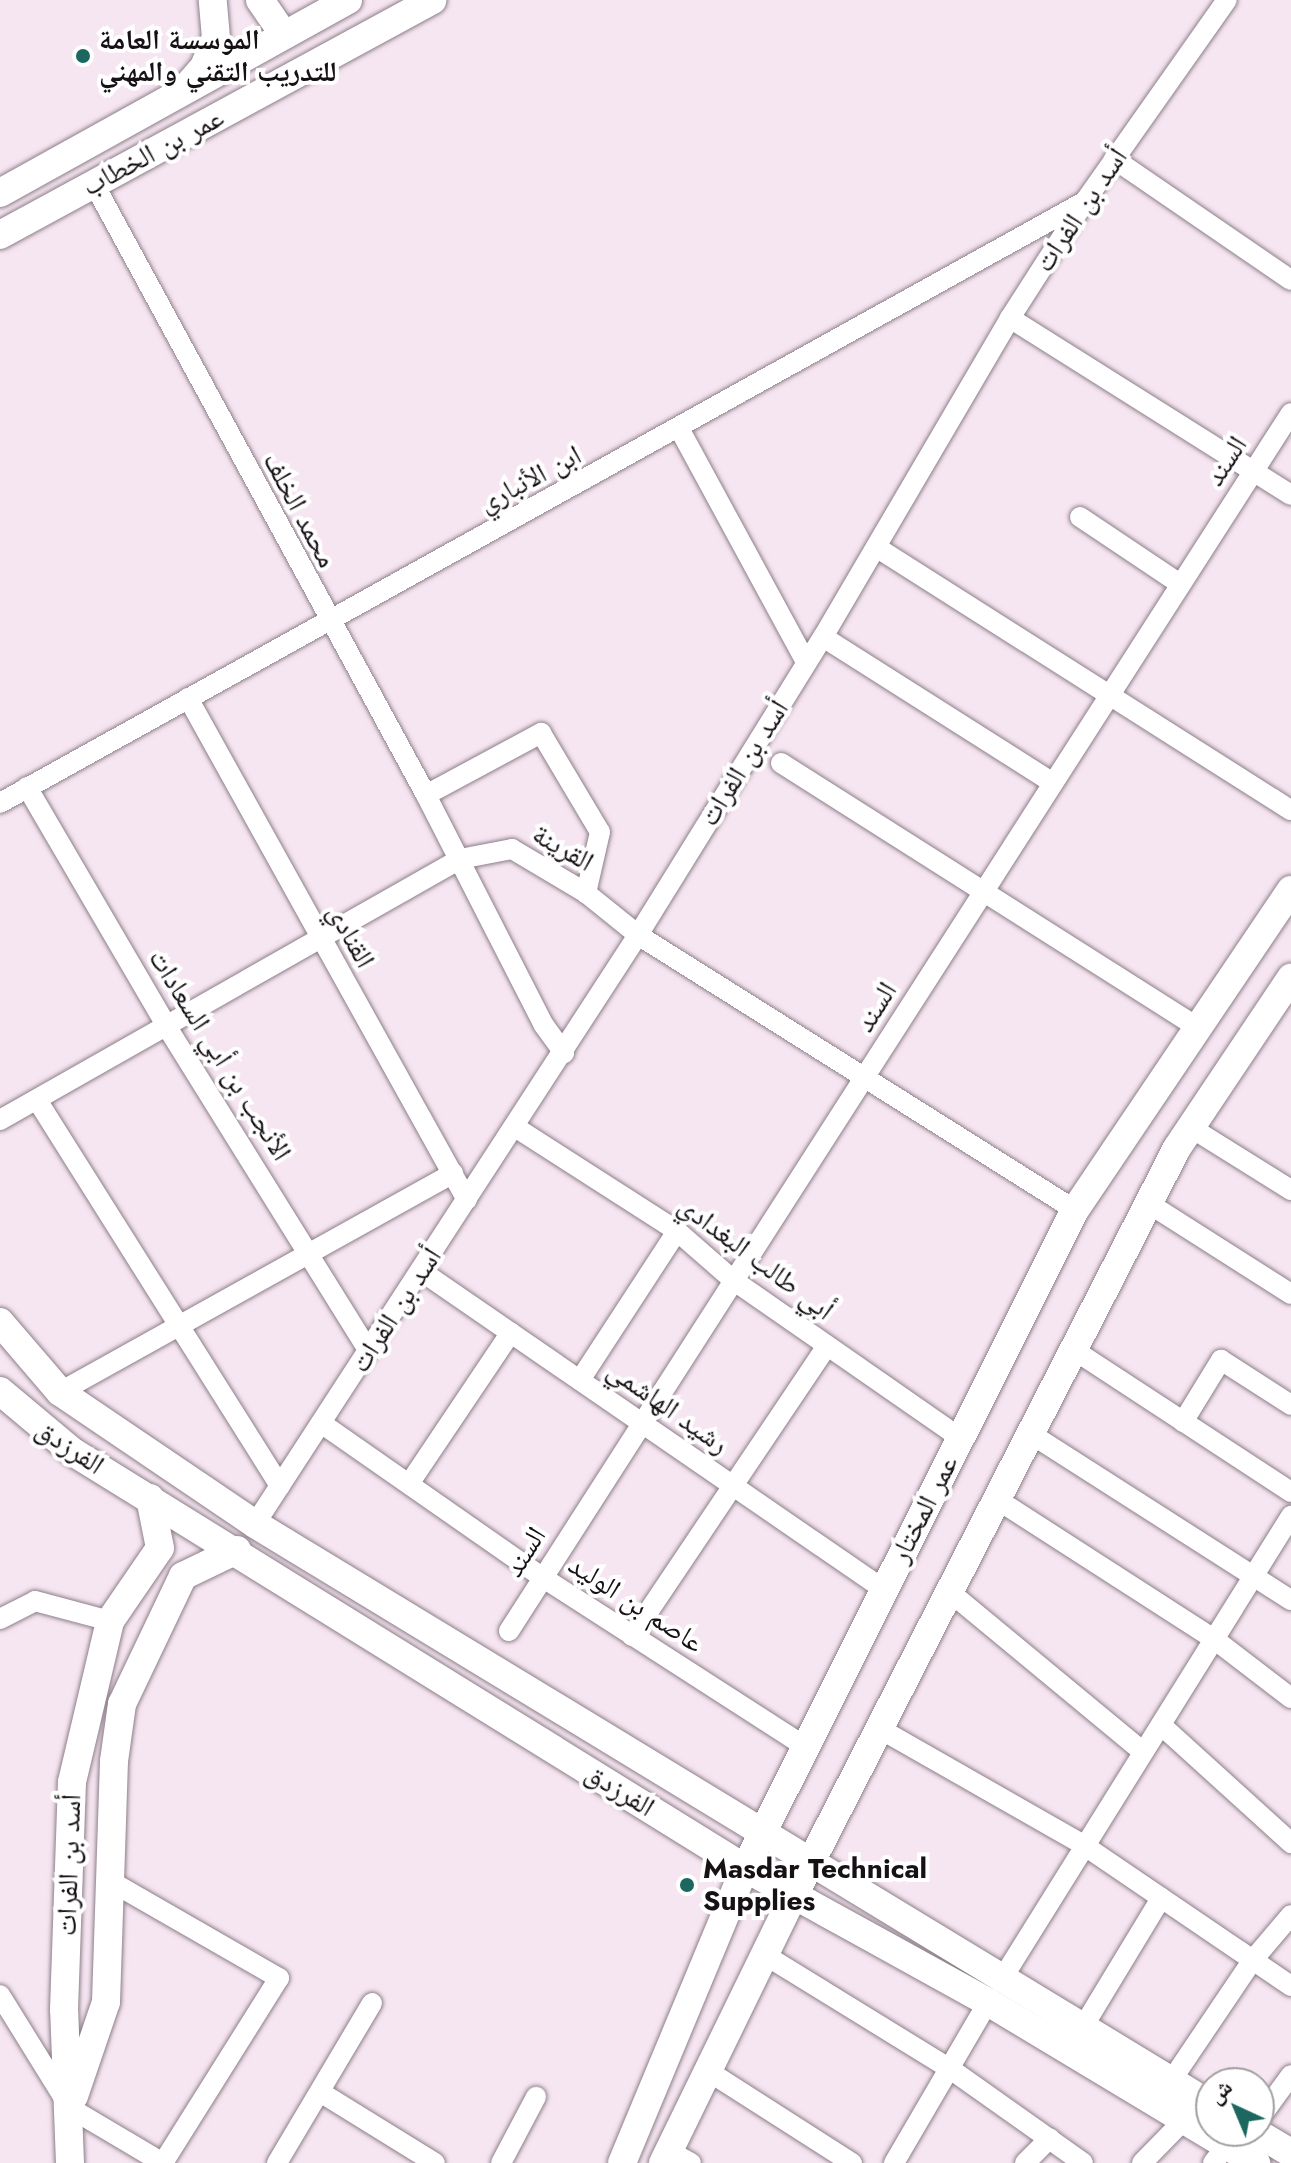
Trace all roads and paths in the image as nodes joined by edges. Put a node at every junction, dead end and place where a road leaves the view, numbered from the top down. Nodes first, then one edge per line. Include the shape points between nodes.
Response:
1 (213, 0) edge
2 (260, 0) edge
3 (348, 0) edge
4 (1227, 0) edge
5 (430, 2) edge
6 (284, 35) junction
7 (182, 93) junction
8 (1114, 159) junction
9 (94, 184) junction
10 (3, 186) edge
11 (1085, 201) junction
12 (0, 235) edge
13 (1291, 280) edge
14 (1010, 318) junction
15 (1291, 413) edge
16 (680, 430) junction
17 (1253, 472) junction
18 (1291, 495) edge
19 (1080, 517) dead end
20 (876, 547) junction
21 (1180, 584) junction
22 (327, 621) junction
23 (823, 637) junction
24 (806, 662) junction
25 (1109, 695) junction
26 (188, 698) junction
27 (781, 763) dead end
28 (1053, 783) junction
29 (27, 787) junction
30 (426, 795) junction
31 (0, 803) edge
32 (1291, 810) edge
33 (460, 859) junction
34 (1291, 890) edge
35 (982, 891) junction
36 (586, 893) junction
37 (638, 935) junction
38 (318, 936) junction
39 (1291, 978) edge
40 (167, 1027) junction
41 (1198, 1028) junction
42 (564, 1053) junction
43 (864, 1078) junction
44 (37, 1100) junction
45 (0, 1120) edge
46 (515, 1127) junction
47 (1190, 1127) junction
48 (453, 1173) junction
49 (1291, 1190) edge
50 (467, 1200) junction
51 (1148, 1203) junction
52 (1075, 1210) junction
53 (677, 1231) junction
54 (310, 1253) junction
55 (421, 1271) junction
56 (733, 1280) junction
57 (1291, 1294) edge
58 (0, 1322) edge
59 (180, 1325) junction
60 (511, 1332) junction
61 (827, 1346) junction
62 (1074, 1350) junction
63 (369, 1351) junction
64 (580, 1380) junction
65 (60, 1392) junction
66 (4, 1403) edge
67 (1291, 1405) edge
68 (1183, 1422) junction
69 (321, 1423) junction
70 (642, 1423) junction
71 (1031, 1434) junction
72 (960, 1438) junction
73 (411, 1481) junction
74 (733, 1485) junction
75 (280, 1486) junction
76 (1291, 1492) edge
77 (150, 1498) junction
78 (998, 1500) junction
79 (1291, 1516) edge
80 (255, 1524) junction
81 (237, 1550) junction
82 (1253, 1576) junction
83 (542, 1577) junction
84 (883, 1589) junction
85 (951, 1593) junction
86 (1291, 1600) edge
87 (0, 1619) edge
88 (110, 1621) junction
89 (509, 1631) dead end
90 (632, 1636) junction
91 (1214, 1639) junction
92 (1291, 1698) edge
93 (1161, 1725) junction
94 (882, 1730) junction
95 (804, 1746) junction
96 (1143, 1752) junction
97 (763, 1832) junction
98 (1291, 1843) edge
99 (1085, 1846) junction
100 (813, 1864) junction
101 (745, 1868) junction
102 (110, 1881) junction
103 (793, 1897) junction
104 (1161, 1898) junction
105 (1291, 1915) edge
106 (765, 1955) junction
107 (1252, 1961) junction
108 (1291, 1986) edge
109 (995, 1990) junction
110 (0, 1995) edge
111 (372, 2003) dead end
112 (1083, 2027) junction
113 (949, 2068) junction
114 (708, 2071) junction
115 (1291, 2075) edge
116 (1171, 2081) junction
117 (320, 2092) junction
118 (1195, 2095) edge
119 (536, 2097) dead end
120 (1275, 2097) edge
121 (70, 2108) junction
122 (1184, 2120) junction
123 (1050, 2138) junction
124 (1220, 2154) edge
125 (674, 2159) edge
126 (70, 2163) edge
127 (163, 2163) edge
128 (277, 2163) edge
129 (435, 2163) edge
130 (501, 2163) edge
131 (622, 2163) edge
132 (852, 2163) edge
133 (894, 2163) edge
134 (1025, 2163) edge
135 (1083, 2163) edge
136 (1142, 2163) edge
137 (1256, 2163) edge

1 - 7 street via 217,22 211,53
2 - 6 street
3 - 6 street
4 - 8 street, أسد بن الفرات
5 - 9 street, عمر بن الخطاب
6 - 7 street
7 - 10 street
8 - 11 street, أسد بن الفرات
8 - 13 street
9 - 12 street, عمر بن الخطاب
9 - 22 street, محمد الخلف
11 - 14 street, أسد بن الفرات
11 - 16 street, ابن الأنباري
14 - 17 street
14 - 20 street, أسد بن الفرات
15 - 17 street, السند
16 - 22 street, ابن الأنباري
16 - 24 street
17 - 18 street
17 - 21 street, السند
19 - 21 street
20 - 23 street, أسد بن الفرات
20 - 25 street
21 - 25 street, السند
22 - 26 street, ابن الأنباري
22 - 30 street, محمد الخلف
23 - 24 street, أسد بن الفرات
23 - 28 street
24 - 37 street, أسد بن الفرات
25 - 28 street, السند
25 - 32 street
26 - 29 street, ابن الأنباري
26 - 38 street, القنادي
27 - 35 street
28 - 35 street, السند
29 - 31 street, ابن الأنباري
29 - 40 street, الأنجب بن أبي السعادات
30 - 33 street, محمد الخلف
30 - 36 street via 541,733 600,832
33 - 36 street, القرينة via 512,849
33 - 38 street, القرينة
33 - 42 street, محمد الخلف via 543,1024
34 - 41 street, عمر المختار
35 - 41 street
35 - 43 street, السند
36 - 37 street, القرينة
37 - 42 street, أسد بن الفرات
37 - 43 street, القرينة
38 - 40 street, القرينة
38 - 48 street, القنادي
39 - 47 street
40 - 44 street, القرينة
40 - 54 street, الأنجب بن أبي السعادات
41 - 52 street, عمر المختار
42 - 46 street, أسد بن الفرات
43 - 52 street, القرينة
43 - 56 street, السند
44 - 45 street, القرينة
44 - 59 street
46 - 50 street, أسد بن الفرات
46 - 53 street, أبي طالب البغدادي
47 - 49 street
47 - 51 street
48 - 50 street, القنادي
48 - 54 street
50 - 55 street, أسد بن الفرات
51 - 57 street
51 - 62 street
52 - 72 street, عمر المختار
53 - 56 street, أبي طالب البغدادي
53 - 64 street
54 - 59 street
54 - 63 street, الأنجب بن أبي السعادات
55 - 60 street, رشيد الهاشمي
55 - 63 street, أسد بن الفرات
56 - 61 street, أبي طالب البغدادي
56 - 70 street, السند
58 - 65 street, الفرزدق
59 - 65 street
59 - 75 street
60 - 64 street, رشيد الهاشمي
60 - 73 street
61 - 72 street, أبي طالب البغدادي
61 - 74 street
62 - 68 street
62 - 71 street
63 - 69 street, أسد بن الفرات
64 - 70 street, رشيد الهاشمي
65 - 80 street, الفرزدق
66 - 77 street, الفرزدق
67 - 68 street via 1221,1360
68 - 76 street
69 - 73 street, عاصم بن الوليد
69 - 75 street, أسد بن الفرات
70 - 74 street, رشيد الهاشمي
70 - 83 street, السند
71 - 78 street
71 - 82 street
72 - 84 street, عمر المختار
73 - 83 street, عاصم بن الوليد
74 - 84 street, رشيد الهاشمي
74 - 90 street
75 - 80 street, أسد بن الفرات
77 - 81 street, الفرزدق
77 - 88 street, أسد بن الفرات via 160,1548
78 - 85 street
78 - 91 street
79 - 82 street
80 - 97 street, الفرزدق
81 - 101 street, الفرزدق
81 - 102 street, أسد بن الفرات via 183,1576 122,1704
82 - 86 street
82 - 91 street
83 - 89 street, السند
83 - 90 street, عاصم بن الوليد
84 - 95 street, عمر المختار
85 - 94 street
85 - 96 street
87 - 88 street via 35,1601
88 - 121 street, أسد بن الفرات via 72,1782 64,2010
90 - 95 street, عاصم بن الوليد
91 - 92 street
91 - 93 street
93 - 96 street
93 - 98 street
94 - 99 street
94 - 100 street
95 - 97 street, عمر المختار
96 - 99 street
97 - 100 street, الفرزدق
97 - 101 street, عمر المختار
99 - 104 street
99 - 109 street
100 - 103 street
100 - 109 street, الفرزدق
101 - 103 street, الفرزدق
101 - 131 street, عمر المختار
102 - 121 street, أسد بن الفرات via 106,2002
102 - 127 street via 279,1978
103 - 106 street
103 - 109 street, الفرزدق
104 - 107 street
104 - 112 street
105 - 107 street
106 - 113 street
106 - 114 street
107 - 108 street
107 - 116 street
109 - 112 street, الفرزدق
109 - 113 street
109 - 122 street, الفرزدق
110 - 121 street
111 - 117 street
112 - 116 street, الفرزدق
113 - 123 street
113 - 133 street
114 - 125 street
114 - 132 street
115 - 120 street
116 - 118 street, الفرزدق
117 - 128 street
117 - 129 street
119 - 130 street
121 - 126 street, أسد بن الفرات
121 - 127 street
122 - 124 street, الفرزدق
122 - 136 street
123 - 134 street
123 - 135 street
124 - 137 street, الفرزدق

